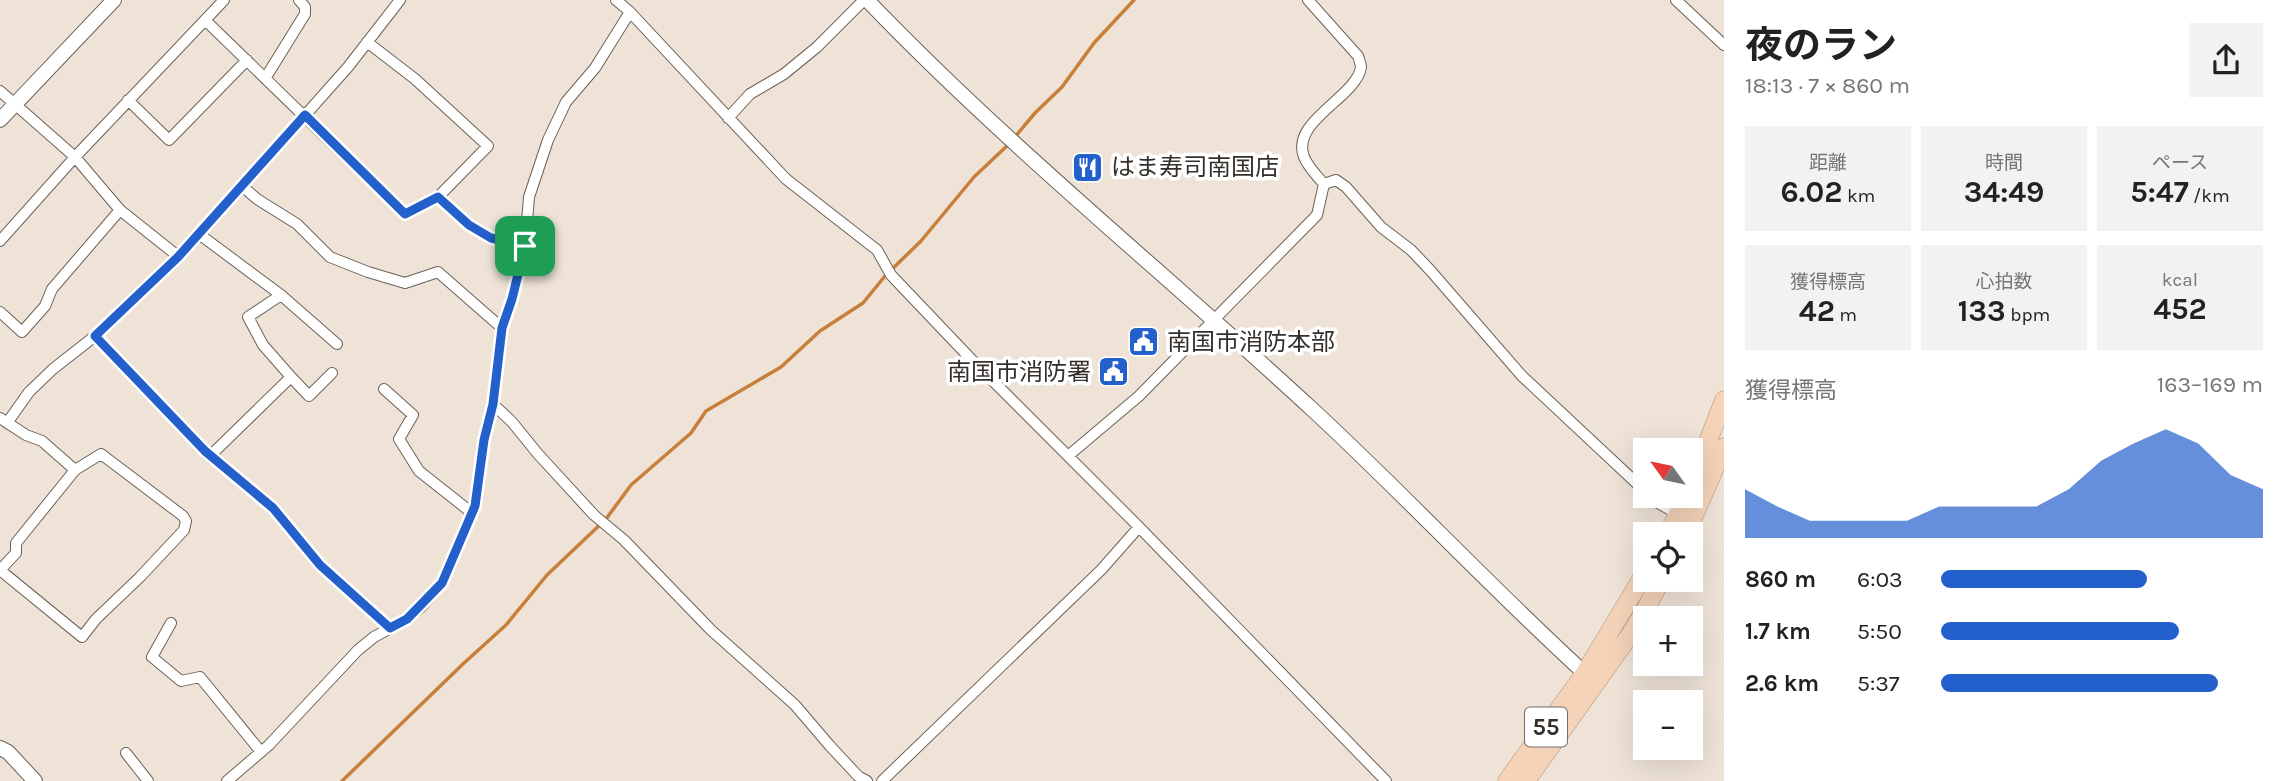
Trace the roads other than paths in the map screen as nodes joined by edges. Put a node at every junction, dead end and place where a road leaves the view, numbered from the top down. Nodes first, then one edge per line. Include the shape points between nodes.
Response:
1 (114, 0) edge
2 (299, 0) edge
3 (400, 0) edge
4 (616, 0) edge
5 (637, 0) edge
6 (865, 0) edge
7 (1308, 0) edge
8 (1676, 0) edge
9 (218, 2) edge
10 (629, 12) junction
11 (205, 20) junction
12 (367, 42) junction
13 (1724, 46) edge
14 (247, 60) junction
15 (266, 77) junction
16 (0, 91) edge
17 (128, 100) junction
18 (14, 106) junction
19 (305, 115) junction
20 (728, 118) junction
21 (0, 120) edge
22 (75, 157) junction
23 (1324, 184) junction
24 (242, 186) junction
25 (438, 197) junction
26 (120, 210) junction
27 (199, 234) junction
28 (0, 241) edge
29 (525, 246) junction
30 (178, 257) junction
31 (281, 295) junction
32 (0, 313) edge
33 (1212, 321) junction
34 (502, 328) junction
35 (95, 336) junction
36 (337, 344) dead end
37 (332, 373) dead end
38 (291, 377) junction
39 (384, 389) dead end
40 (1724, 400) edge
41 (493, 404) junction
42 (3, 421) edge
43 (1724, 447) edge
44 (1703, 454) edge
45 (211, 456) junction
46 (1068, 456) junction
47 (75, 470) junction
48 (1633, 480) edge
49 (1665, 508) edge
50 (472, 513) junction
51 (1684, 522) edge
52 (1686, 522) edge
53 (1139, 527) junction
54 (0, 570) edge
55 (1635, 592) edge
56 (1655, 592) edge
57 (171, 623) dead end
58 (390, 628) junction
59 (1591, 679) junction
60 (0, 748) edge
61 (261, 752) junction
62 (126, 753) dead end
63 (35, 781) edge
64 (148, 781) edge
65 (227, 781) edge
66 (867, 781) edge
67 (882, 781) edge
68 (1386, 781) edge
69 (1507, 781) edge
70 (1526, 781) edge

1 - 18 street
2 - 15 street via 305,14
3 - 12 street
4 - 10 street
5 - 10 street
6 - 20 street via 817,47 750,94
6 - 33 street via 1011,141
7 - 23 street via 1358,57 1361,67 1303,141 1303,155
8 - 13 street
9 - 11 street
10 - 20 street
10 - 29 street via 595,68 566,102 548,140 529,197
11 - 14 street
11 - 17 street
12 - 19 street
12 - 25 street via 488,146
14 - 15 street
14 - 17 street via 169,140
15 - 19 street
16 - 18 street
17 - 22 street
18 - 21 street
18 - 22 street
19 - 24 street
19 - 25 street via 405,214
20 - 46 street via 786,179 877,250 890,272
22 - 26 street
22 - 28 street
23 - 33 street via 1317,215
23 - 48 street via 1336,180 1346,187 1430,270 1522,376
24 - 27 street
24 - 34 street via 297,224 330,257 405,283 438,272
25 - 29 street via 491,238
26 - 30 street
26 - 32 street via 52,289 45,306 22,332
27 - 30 street
27 - 31 street
29 - 34 street
30 - 35 street
31 - 36 street
31 - 38 street via 248,317 263,345
33 - 46 street via 1139,396
33 - 59 street via 1314,411
34 - 41 street
35 - 42 street via 53,369
35 - 45 street
37 - 38 street via 309,396
38 - 45 street
39 - 50 street via 412,415 400,439 419,471
40 - 44 highway
41 - 50 street
41 - 66 street via 602,522 795,705
42 - 47 street via 42,441
43 - 52 highway
45 - 58 street via 273,508 320,565
46 - 53 street
47 - 54 street via 16,542 16,553
47 - 54 street via 101,454 183,516 184,530 82,637
49 - 51 street
50 - 58 street via 442,583 407,619
53 - 67 street via 1101,570
53 - 68 street
55 - 59 highway, 55
56 - 59 highway, 55 via 1635,628
57 - 61 street via 152,657 181,681 200,677
58 - 61 street via 358,650
59 - 69 highway, 55
59 - 70 highway, 55
60 - 63 street
61 - 65 street
62 - 64 street

